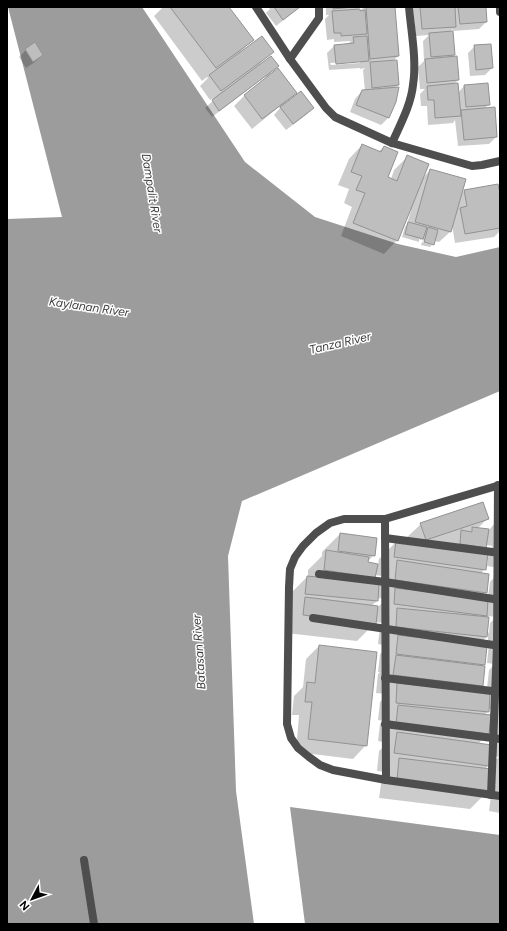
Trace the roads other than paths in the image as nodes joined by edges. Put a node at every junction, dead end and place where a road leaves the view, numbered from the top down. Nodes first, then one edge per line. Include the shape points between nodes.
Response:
1 (256, 7) edge
2 (319, 7) edge
3 (409, 7) edge
4 (500, 7) edge
5 (500, 12) edge
6 (290, 59) junction
7 (392, 143) junction
8 (500, 161) edge
9 (499, 485) edge
10 (499, 507) edge
11 (385, 519) junction
12 (385, 538) junction
13 (499, 553) edge
14 (319, 574) dead end
15 (385, 582) junction
16 (499, 599) edge
17 (312, 618) dead end
18 (385, 629) junction
19 (498, 646) edge
20 (385, 678) junction
21 (497, 692) edge
22 (385, 724) junction
23 (497, 738) edge
24 (386, 780) junction
25 (491, 795) junction
26 (500, 796) edge
27 (84, 860) dead end
28 (94, 924) edge

1 - 6 street
2 - 6 street via 318,18
3 - 7 street via 415,68 413,86
4 - 5 street
6 - 7 street via 335,117
7 - 8 street via 472,166
9 - 10 street
9 - 11 street
10 - 13 street
11 - 12 street
11 - 24 street via 344,519 330,523 316,533 295,557 290,569 289,587 287,724 291,738 298,748 320,764 333,770
12 - 13 street
12 - 15 street
13 - 16 street
14 - 15 street
15 - 16 street
15 - 18 street
16 - 19 street
17 - 18 street
18 - 19 street
18 - 20 street
19 - 21 street
20 - 21 street
20 - 22 street
21 - 23 street
22 - 23 street
22 - 24 street
23 - 25 street
24 - 25 street
25 - 26 street
27 - 28 street

